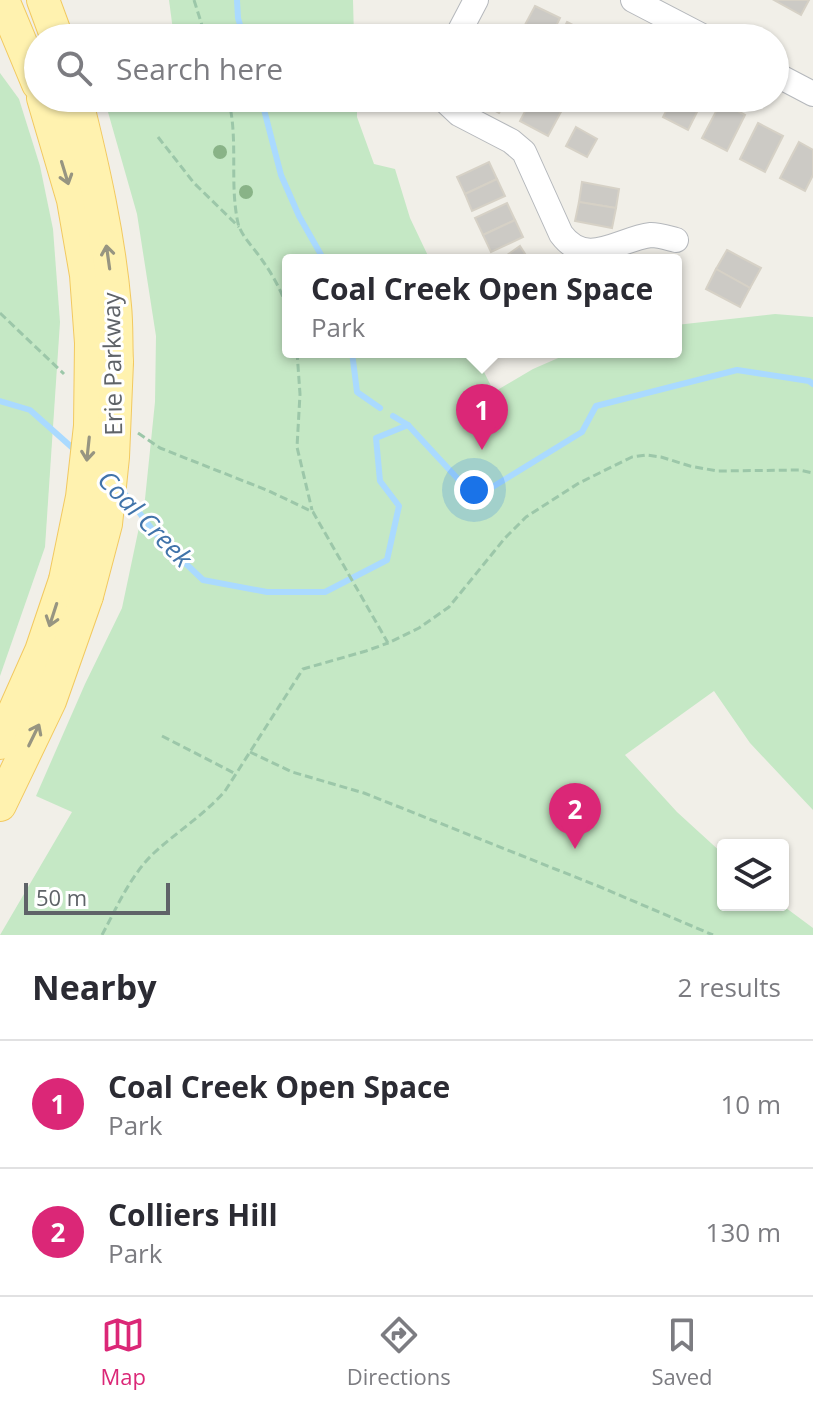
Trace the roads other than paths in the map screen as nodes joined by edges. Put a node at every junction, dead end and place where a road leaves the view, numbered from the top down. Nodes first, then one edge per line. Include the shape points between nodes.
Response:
1 (3, 0) edge
2 (43, 0) edge
3 (476, 0) edge
4 (633, 0) edge
5 (52, 24) edge
6 (463, 24) edge
7 (679, 24) edge
8 (24, 50) edge
9 (789, 81) edge
10 (813, 94) edge
11 (47, 112) edge
12 (79, 112) edge
13 (460, 112) edge
14 (676, 240) dead end
15 (76, 588) junction
16 (0, 743) edge
17 (0, 805) edge

1 - 8 main road
2 - 5 main road
3 - 6 street
4 - 7 street
9 - 10 street
11 -> 15 main road, Erie Parkway, bridge via 73,200 91,343 90,426
15 -> 12 main road, Erie Parkway, bridge via 106,524 117,362 105,232
13 - 14 street via 524,152 561,234 579,250 593,252 654,235
15 -> 16 main road, Erie Parkway
17 -> 15 main road, Erie Parkway via 50,701

